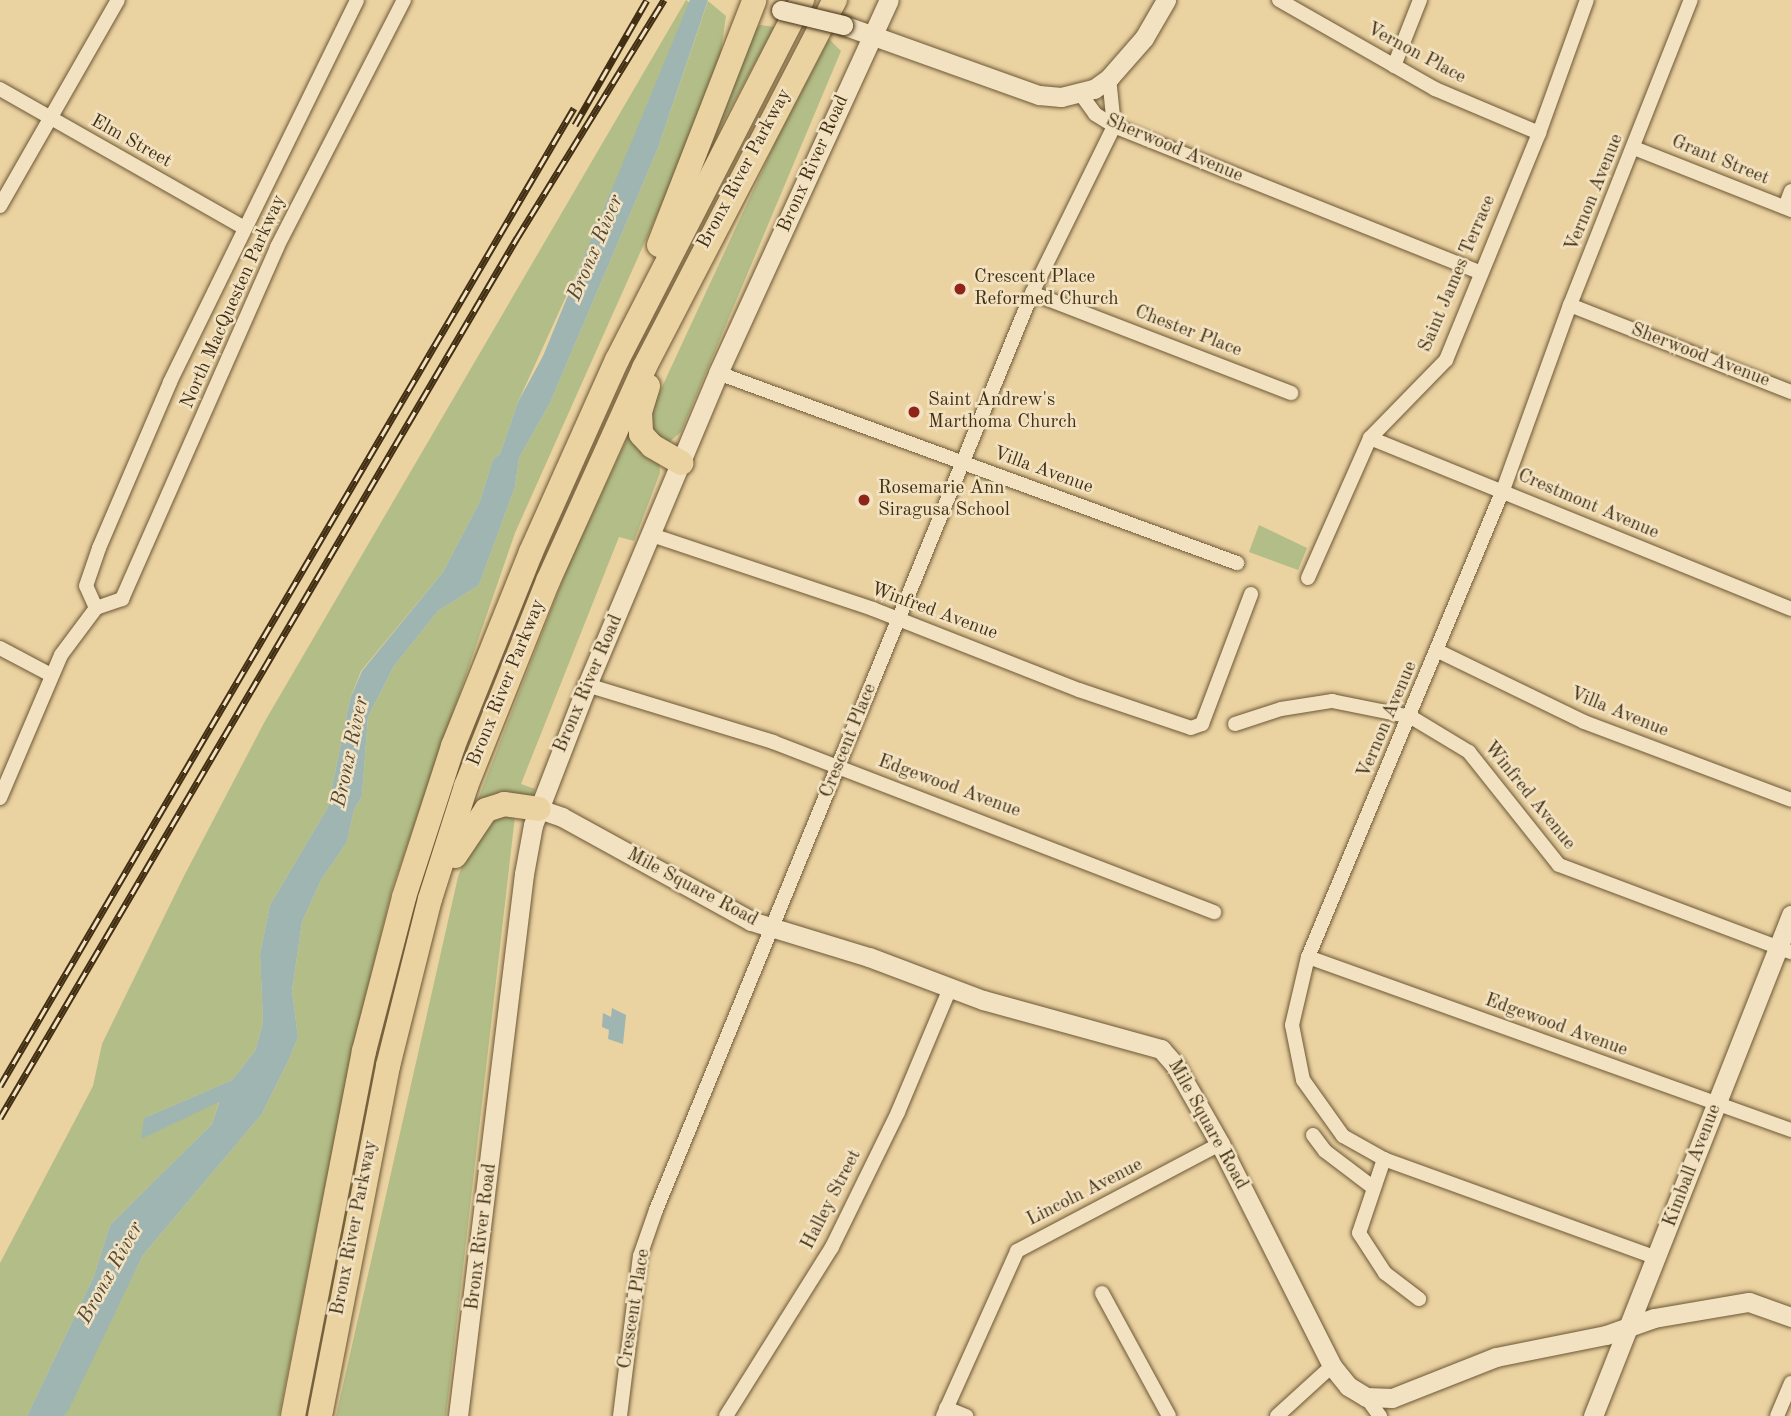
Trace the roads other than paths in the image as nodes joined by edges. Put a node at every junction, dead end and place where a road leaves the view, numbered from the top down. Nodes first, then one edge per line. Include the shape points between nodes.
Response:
1 (118, 0) edge
2 (357, 0) edge
3 (404, 0) edge
4 (835, 0) edge
5 (889, 0) edge
6 (1166, 0) edge
7 (1279, 0) edge
8 (1420, 0) edge
9 (1587, 0) edge
10 (1691, 0) edge
11 (753, 1) edge
12 (792, 5) edge
13 (871, 33) junction
14 (1394, 66) junction
15 (1109, 78) junction
16 (0, 89) edge
17 (1080, 93) junction
18 (50, 118) junction
19 (1114, 127) junction
20 (1539, 133) junction
21 (1634, 148) junction
22 (1791, 191) edge
23 (0, 206) edge
24 (1788, 209) edge
25 (243, 227) junction
26 (1481, 273) junction
27 (1032, 293) junction
28 (1570, 305) junction
29 (640, 312) junction
30 (670, 314) junction
31 (718, 373) junction
32 (1791, 391) edge
33 (1291, 393) dead end
34 (1370, 438) junction
35 (961, 462) junction
36 (682, 463) junction
37 (1503, 490) junction
38 (652, 535) junction
39 (1237, 563) dead end
40 (1308, 578) dead end
41 (1251, 594) dead end
42 (96, 608) junction
43 (1791, 609) edge
44 (897, 619) junction
45 (0, 648) edge
46 (1438, 651) junction
47 (51, 675) junction
48 (587, 685) junction
49 (1411, 717) junction
50 (1235, 724) dead end
51 (839, 767) junction
52 (0, 798) edge
53 (1791, 800) edge
54 (539, 809) junction
55 (430, 899) junction
56 (1214, 912) dead end
57 (1791, 915) edge
58 (771, 928) junction
59 (1785, 950) edge
60 (1308, 957) junction
61 (950, 988) junction
62 (1717, 1105) junction
63 (1791, 1130) edge
64 (1313, 1135) dead end
65 (1220, 1144) junction
66 (1384, 1159) junction
67 (1374, 1188) junction
68 (1657, 1258) junction
69 (1102, 1293) dead end
70 (1419, 1299) dead end
71 (1791, 1317) edge
72 (1630, 1327) junction
73 (1332, 1366) junction
74 (1791, 1383) edge
75 (1366, 1397) junction
76 (944, 1412) edge
77 (293, 1416) edge
78 (320, 1416) edge
79 (458, 1416) edge
80 (620, 1416) edge
81 (726, 1416) edge
82 (966, 1416) edge
83 (1169, 1416) edge
84 (1276, 1416) edge
85 (1380, 1416) edge
86 (1593, 1416) edge
87 (1777, 1416) edge

1 - 18 street
2 - 25 street, North MacQuesten Parkway
3 - 42 street, North MacQuesten Parkway via 276,247 122,599
4 - 30 highway, Bronx River Parkway
5 - 13 street, Bronx River Road
6 - 15 street via 1144,38
7 - 14 street, Vernon Place
8 - 14 street
9 - 20 street, Saint James Terrace
10 - 21 street, Vernon Avenue
11 - 12 street
11 - 29 highway via 666,223
12 - 13 street, bridge
12 - 29 highway, Bronx River Parkway
13 - 17 street via 1039,94
13 - 31 street, Bronx River Road
14 - 20 street, Vernon Place
15 - 17 street
15 - 19 street
16 - 18 street, Elm Street
17 - 19 street, Sherwood Avenue via 1095,114
18 - 23 street
18 - 25 street, Elm Street
19 - 26 street, Sherwood Avenue
19 - 27 street, Crescent Place
20 - 26 street, Saint James Terrace
21 - 24 street, Grant Street
21 - 28 street, Vernon Avenue
22 - 24 street
25 - 42 street, North MacQuesten Parkway via 99,548 86,586
26 - 34 street, Saint James Terrace via 1446,360
27 - 33 street, Chester Place
27 - 35 street, Crescent Place
28 - 32 street, Sherwood Avenue
28 - 37 street, Vernon Avenue
29 - 77 highway, Bronx River Parkway via 511,600 419,846 358,1077
30 - 36 highway via 639,424 647,443
30 - 55 highway, Bronx River Parkway via 525,635 466,786
31 - 35 street, Villa Avenue
31 - 36 street, Bronx River Road
34 - 37 street, Crestmont Avenue
34 - 40 street, Saint James Terrace
35 - 39 street, Villa Avenue
35 - 44 street, Crescent Place
36 - 38 street, Bronx River Road
37 - 43 street, Crestmont Avenue
37 - 46 street, Vernon Avenue
38 - 44 street, Winfred Avenue
38 - 48 street, Bronx River Road
41 - 44 street, Winfred Avenue via 1202,724 1191,727 1167,722
42 - 47 street, North MacQuesten Parkway
44 - 51 street, Crescent Place
45 - 47 street
46 - 49 street, Vernon Avenue
46 - 53 street, Villa Avenue via 1584,722
47 - 52 street, North MacQuesten Parkway
48 - 51 street, Edgewood Avenue
48 - 54 street, Bronx River Road
49 - 50 street, Winfred Avenue via 1332,701 1282,709
49 - 59 street, Winfred Avenue via 1469,752 1559,865
49 - 60 street, Vernon Avenue
51 - 56 street, Edgewood Avenue
51 - 58 street, Crescent Place
54 - 55 highway via 504,804 486,810 470,828
54 - 58 street, Mile Square Road
54 - 79 street, Bronx River Road via 523,874
55 - 78 highway, Bronx River Parkway via 376,1121
57 - 59 street, Kimball Avenue
58 - 61 street, Mile Square Road via 869,957
58 - 80 street, Crescent Place via 640,1256
59 - 62 street, Kimball Avenue
60 - 62 street, Edgewood Avenue
60 - 66 street, Vernon Avenue via 1292,1025 1299,1070 1343,1136
61 - 65 street, Mile Square Road via 1161,1049
61 - 81 street, Halley Street via 898,1112 832,1247
62 - 63 street, Edgewood Avenue
62 - 68 street, Kimball Avenue
64 - 67 street via 1325,1151
65 - 73 street, Mile Square Road
65 - 76 street, Lincoln Avenue via 1017,1251
66 - 67 street
66 - 68 street, Vernon Avenue
67 - 70 street via 1359,1233 1385,1273
68 - 72 street, Kimball Avenue
69 - 83 street
71 - 72 street via 1765,1305 1741,1302
72 - 75 street via 1496,1357 1392,1398
72 - 86 street, Kimball Avenue
73 - 75 street, Mile Square Road via 1348,1386
73 - 84 street
74 - 87 street
75 - 85 street
76 - 82 street

